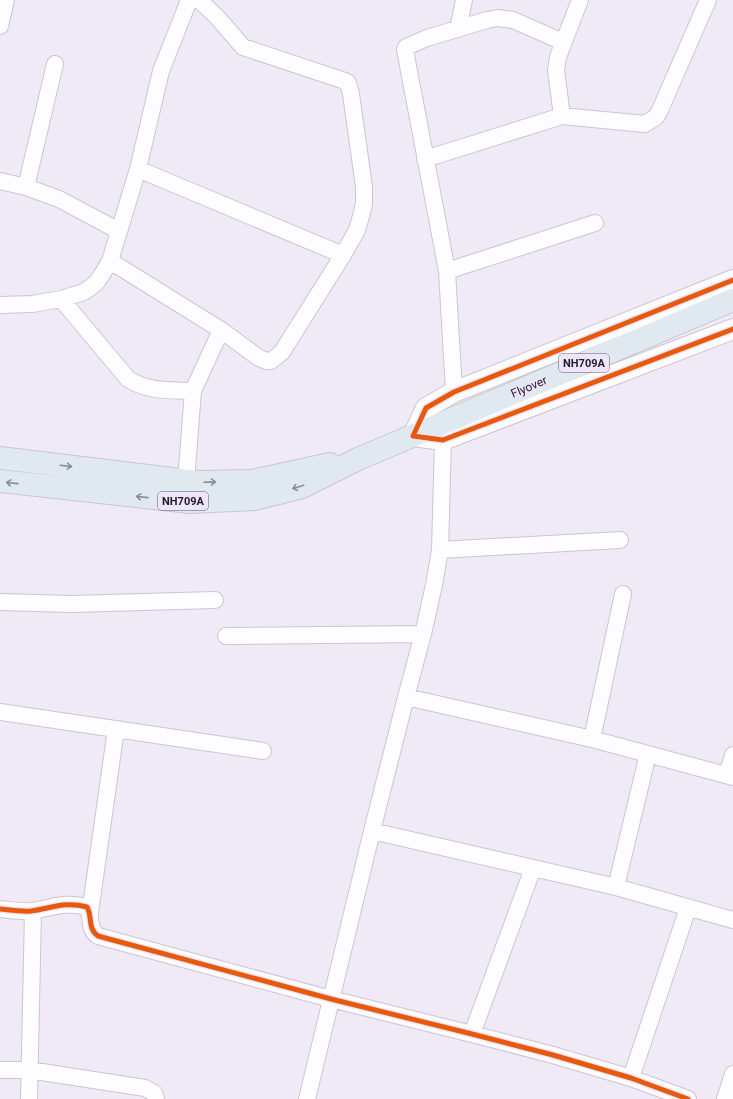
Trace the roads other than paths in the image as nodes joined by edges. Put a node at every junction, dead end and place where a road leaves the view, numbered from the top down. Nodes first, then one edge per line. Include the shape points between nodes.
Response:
1 (6, 0) edge
2 (189, 0) edge
3 (199, 0) edge
4 (464, 0) edge
5 (580, 0) edge
6 (708, 0) edge
7 (0, 26) edge
8 (458, 29) junction
9 (563, 42) junction
10 (55, 64) dead end
11 (562, 116) junction
12 (425, 159) junction
13 (138, 169) junction
14 (0, 181) edge
15 (26, 187) junction
16 (595, 223) dead end
17 (119, 231) junction
18 (343, 255) junction
19 (110, 261) junction
20 (447, 271) junction
21 (733, 280) edge
22 (62, 299) junction
23 (733, 300) edge
24 (0, 305) edge
25 (733, 329) edge
26 (221, 330) junction
27 (193, 391) junction
28 (454, 392) junction
29 (438, 433) junction
30 (414, 436) junction
31 (0, 458) edge
32 (358, 459) junction
33 (0, 481) edge
34 (186, 481) junction
35 (620, 540) dead end
36 (440, 550) junction
37 (623, 594) dead end
38 (215, 600) dead end
39 (0, 602) edge
40 (423, 634) junction
41 (226, 636) dead end
42 (406, 697) junction
43 (0, 712) edge
44 (116, 729) junction
45 (592, 739) junction
46 (264, 751) dead end
47 (648, 754) junction
48 (733, 754) edge
49 (730, 776) edge
50 (372, 831) junction
51 (533, 868) junction
52 (616, 886) junction
53 (688, 908) junction
54 (0, 909) edge
55 (32, 911) junction
56 (90, 913) junction
57 (733, 920) edge
58 (331, 999) junction
59 (472, 1034) junction
60 (0, 1070) edge
61 (29, 1070) junction
62 (733, 1074) edge
63 (631, 1078) junction
64 (728, 1094) edge
65 (29, 1099) edge
66 (156, 1099) edge
67 (307, 1099) edge
68 (688, 1099) edge

1 - 7 street
2 - 13 street via 161,71
3 - 18 street via 243,47 348,83 364,187 364,204 357,230
4 - 8 street
5 - 9 street
6 - 11 street via 660,110 652,120 645,124
8 - 9 street via 488,20 506,18
8 - 12 street via 427,38 406,47 405,50
9 - 11 street via 556,70
10 - 15 street
11 - 12 street
12 - 20 street
13 - 17 street
13 - 18 street
14 - 15 street
15 - 17 street via 58,199
16 - 20 street
17 - 19 street
18 - 26 street via 282,352 275,359 266,361 259,358
19 - 22 street via 96,284 84,292
19 - 26 street
20 - 28 street
21 - 28 street
22 - 24 street via 32,304
22 - 27 street via 128,379 147,388
23 - 29 highway, Flyover / NH709A
25 - 29 street
26 - 27 street
27 - 34 street
28 - 30 street via 426,408
29 - 30 highway, Flyover / NH709A
29 - 36 street
30 - 32 highway, NH709A
31 -> 34 highway, NH709A
32 -> 33 highway, NH709A via 302,486 254,499 190,502
34 -> 32 highway, NH709A via 252,481
35 - 36 street
36 - 40 street
37 - 45 street
38 - 39 street via 71,604
40 - 41 street
40 - 42 street
42 - 45 street
42 - 50 street
43 - 44 street
44 - 46 street
44 - 56 street
45 - 47 street
47 - 49 street
47 - 52 street
48 - 49 street
50 - 51 street
50 - 58 street
51 - 52 street
51 - 59 street
52 - 53 street
53 - 57 street
53 - 63 street
54 - 55 street
55 - 56 street via 70,904 87,907
55 - 61 street
56 - 58 street via 91,928 98,936
58 - 59 street
58 - 67 street
59 - 63 street
60 - 61 street
61 - 65 street
61 - 66 street via 145,1088 154,1093
62 - 64 street
63 - 68 street

